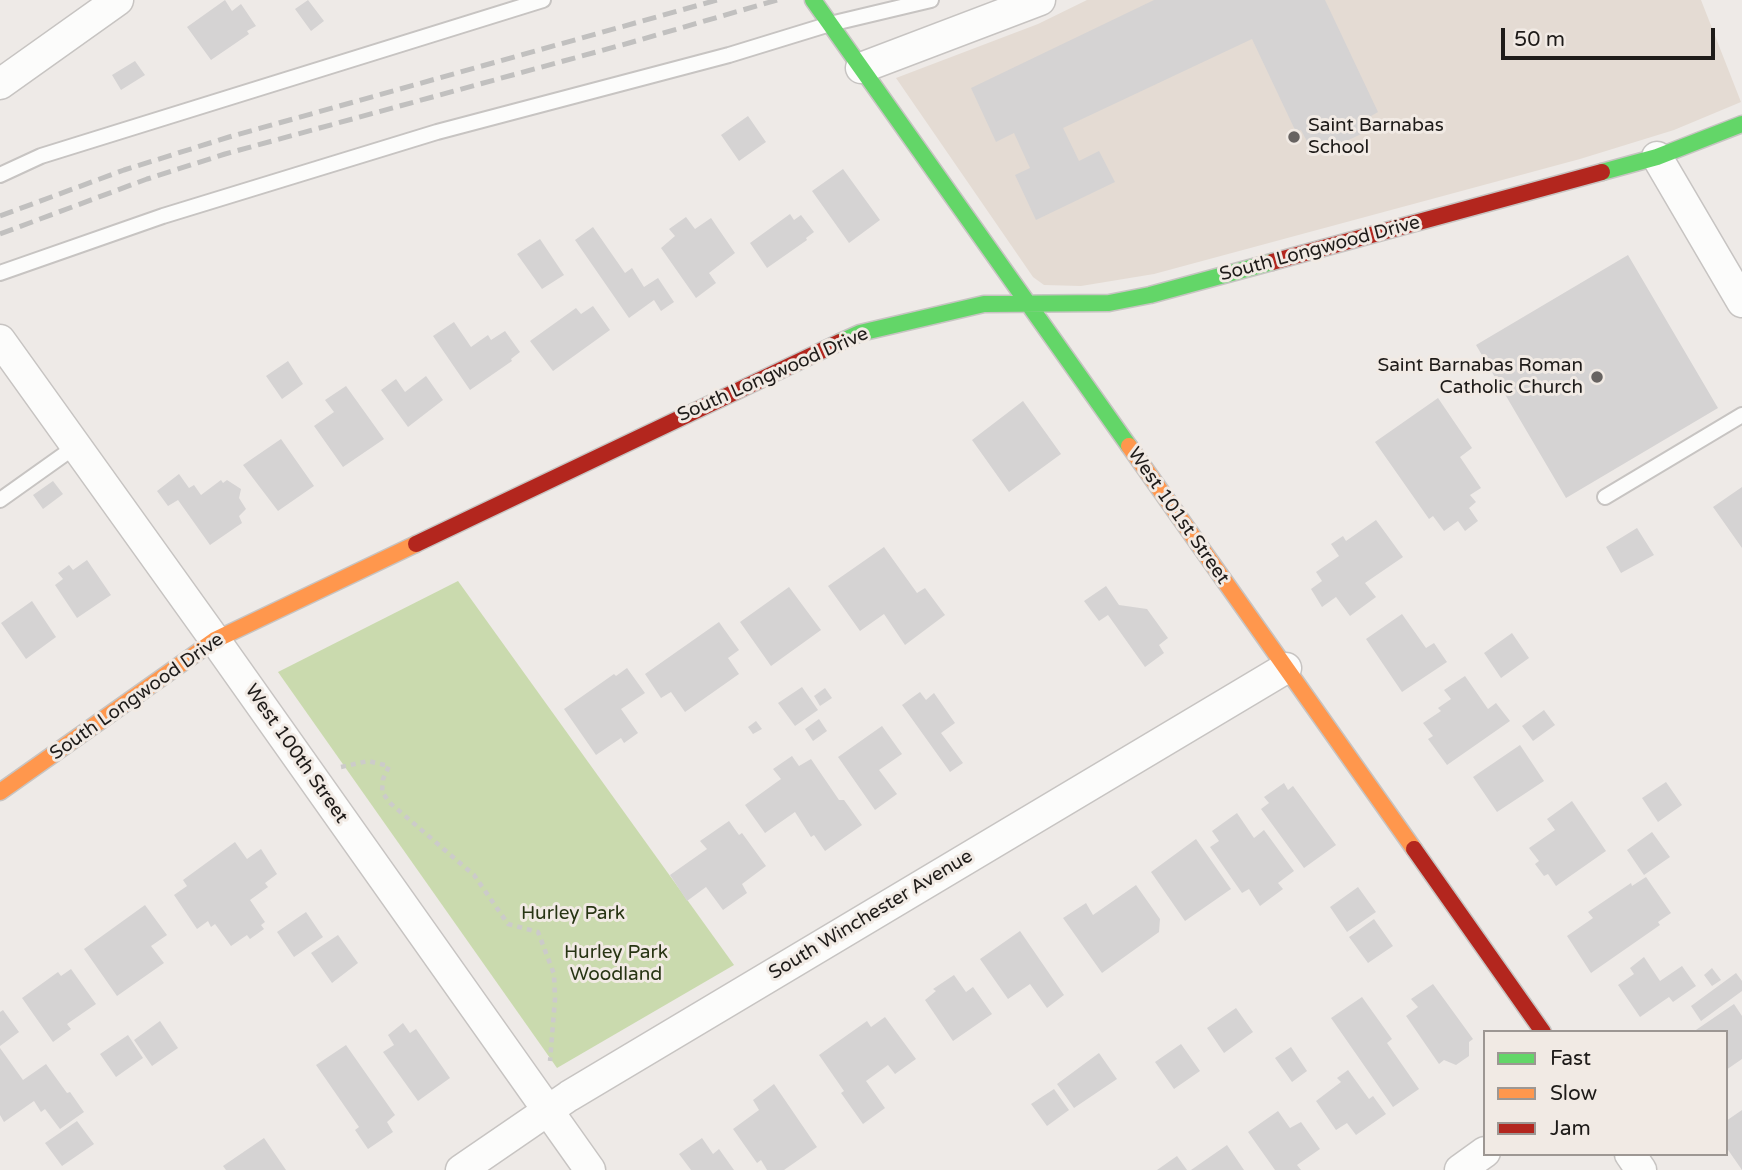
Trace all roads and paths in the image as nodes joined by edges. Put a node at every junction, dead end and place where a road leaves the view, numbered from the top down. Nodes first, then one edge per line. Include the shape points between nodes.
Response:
1 (118, 0) edge
2 (543, 0) edge
3 (813, 0) edge
4 (931, 0) edge
5 (1040, 0) edge
6 (830, 24) junction
7 (861, 68) junction
8 (0, 83) edge
9 (1742, 124) edge
10 (1657, 157) junction
11 (0, 176) edge
12 (0, 274) edge
13 (1027, 302) junction
14 (1742, 302) edge
15 (0, 340) edge
16 (1742, 415) edge
17 (76, 446) junction
18 (1605, 497) dead end
19 (0, 500) edge
20 (215, 640) junction
21 (1286, 668) junction
22 (333, 768) dead end
23 (0, 792) edge
24 (1542, 1030) edge
25 (549, 1069) dead end
26 (547, 1110) junction
27 (1483, 1153) edge
28 (461, 1170) edge
29 (590, 1170) edge
30 (1460, 1170) edge

1 - 8 street
2 - 11 lane via 41,156
3 - 6 street, West 101st Street
4 - 6 lane
5 - 7 street
6 - 7 street, West 101st Street
6 - 12 lane via 437,132 163,216
7 - 13 street, West 101st Street
9 - 10 street, South Longwood Drive
10 - 13 street, South Longwood Drive via 1150,296 1110,303
10 - 14 street
13 - 20 street, South Longwood Drive via 984,304 860,333
13 - 21 street, West 101st Street
15 - 17 street, West 100th Street
16 - 18 lane
17 - 19 lane
17 - 20 street, West 100th Street
20 - 23 street, South Longwood Drive
20 - 26 street, West 100th Street
21 - 24 street, West 101st Street
21 - 26 street, South Winchester Avenue
22 - 25 path via 368,761 389,766 382,792 390,803 474,875 508,924 538,932 554,974
26 - 28 street, South Winchester Avenue
26 - 29 street, West 100th Street
27 - 30 street

